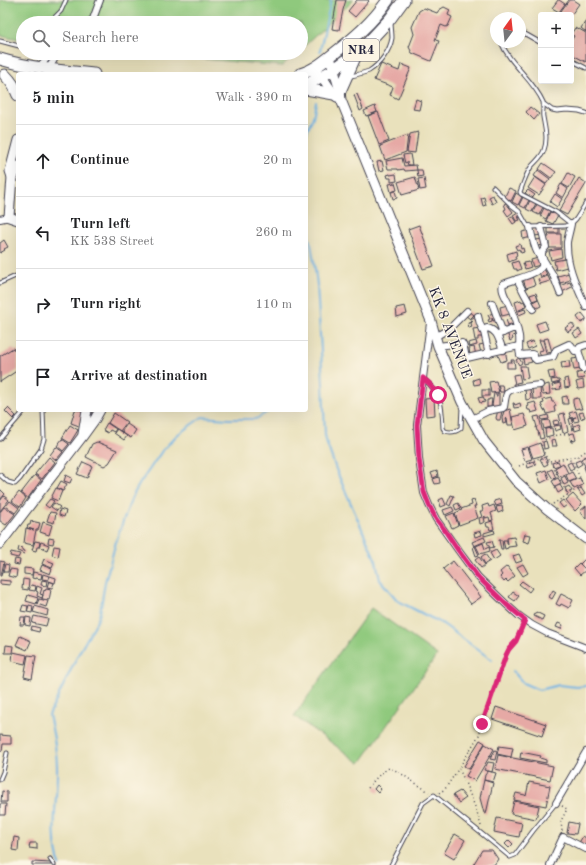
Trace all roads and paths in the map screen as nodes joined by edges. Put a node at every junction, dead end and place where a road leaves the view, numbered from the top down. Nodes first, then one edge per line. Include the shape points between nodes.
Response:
1 (66, 0) edge
2 (100, 0) edge
3 (388, 0) edge
4 (404, 0) edge
5 (56, 16) edge
6 (93, 16) edge
7 (390, 19) junction
8 (526, 34) edge
9 (538, 40) edge
10 (0, 41) edge
11 (16, 45) edge
12 (503, 48) edge
13 (356, 54) junction
14 (330, 57) junction
15 (0, 59) edge
16 (46, 60) edge
17 (52, 60) edge
18 (574, 62) edge
19 (586, 68) edge
20 (312, 70) junction
21 (333, 70) junction
22 (42, 71) edge
23 (59, 72) edge
24 (306, 72) edge
25 (3, 74) edge
26 (322, 76) junction
27 (16, 77) edge
28 (345, 78) junction
29 (308, 85) edge
30 (308, 89) edge
31 (16, 90) edge
32 (338, 95) junction
33 (544, 104) junction
34 (586, 113) edge
35 (16, 148) edge
36 (16, 172) edge
37 (12, 177) junction
38 (493, 187) dead end
39 (14, 195) edge
40 (586, 203) edge
41 (9, 218) edge
42 (571, 224) junction
43 (530, 227) junction
44 (541, 227) junction
45 (16, 276) edge
46 (517, 279) junction
47 (0, 283) edge
48 (560, 292) dead end
49 (492, 303) dead end
50 (586, 307) edge
51 (533, 309) dead end
52 (467, 311) dead end
53 (478, 316) dead end
54 (431, 321) junction
55 (500, 324) junction
56 (517, 329) junction
57 (485, 330) junction
58 (500, 334) junction
59 (437, 341) junction
60 (586, 345) edge
61 (519, 346) junction
62 (503, 350) junction
63 (578, 350) junction
64 (489, 354) junction
65 (583, 370) dead end
66 (423, 378) junction
67 (540, 385) dead end
68 (462, 402) junction
69 (23, 412) edge
70 (44, 412) edge
71 (88, 412) edge
72 (99, 412) edge
73 (472, 419) junction
74 (569, 433) dead end
75 (82, 437) junction
76 (0, 439) edge
77 (586, 451) edge
78 (545, 456) junction
79 (565, 458) junction
80 (548, 462) junction
81 (518, 466) dead end
82 (0, 475) edge
83 (568, 495) junction
84 (547, 509) junction
85 (586, 539) edge
86 (0, 544) edge
87 (525, 620) junction
88 (586, 648) edge
89 (586, 752) edge
90 (7, 753) dead end
91 (459, 768) junction
92 (0, 780) edge
93 (368, 788) dead end
94 (434, 796) junction
95 (556, 803) junction
96 (483, 834) junction
97 (563, 837) junction
98 (586, 850) edge
99 (50, 859) dead end
100 (54, 865) edge
101 (391, 865) edge
102 (550, 865) edge

1 - 5 lane
2 - 6 street
3 - 14 highway, NR4 via 364,29
4 - 7 highway, NR4
7 - 13 highway, NR4
7 - 28 lane via 390,45 378,65
8 - 9 lane
10 - 11 lane
12 - 33 lane via 535,88
13 - 21 highway, NR4
13 - 28 highway
14 - 20 highway, NR4
14 - 21 main road, KK 8 AVENUE
15 - 22 highway
16 - 22 street
17 - 22 street
18 - 19 lane
20 - 24 highway, NR4
20 - 26 main road, KK 8 AVENUE
21 - 26 highway, NR4
21 - 32 main road, KK 8 AVENUE
22 - 23 highway
25 - 27 highway
25 - 31 highway
26 - 29 highway, NR4
26 - 32 main road, KK 8 AVENUE
28 - 32 highway
30 - 32 highway
32 - 54 main road, KK 8 AVENUE
33 - 34 lane via 552,110
33 - 42 lane via 542,116 547,135 545,149 531,168 520,192 556,212
35 - 37 main road via 10,171
36 - 37 main road
37 - 39 main road
38 - 43 lane via 520,212
39 - 41 main road
40 - 42 lane
42 - 44 lane
42 - 50 street via 567,242 568,259
43 - 44 lane
43 - 46 street via 542,267
44 - 48 street via 546,247 542,257
45 - 47 lane
46 - 51 street
46 - 56 street via 503,284 502,289
49 - 55 street
52 - 59 street
53 - 57 street
54 - 59 main road, KK 8 AVENUE
54 - 66 street
55 - 57 street
55 - 58 street
56 - 58 street
56 - 61 street
57 - 58 street via 491,329
57 - 64 street
58 - 62 street
59 - 64 street via 462,343 467,358
59 - 68 main road, KK 8 AVENUE
60 - 63 street
61 - 62 street
61 - 63 street via 520,355 532,354 536,360 553,357 556,350 569,344 575,351
62 - 64 street
63 - 65 street
66 - 68 lane via 438,395 445,431 453,432 461,428
66 - 87 street via 417,425 419,459 424,492 429,505 478,577
67 - 73 street via 509,392 503,408 488,411
68 - 73 main road, KK 8 AVENUE
69 - 76 lane
70 - 82 lane via 44,439 41,449 15,484
71 - 75 main road
72 - 75 main road
73 - 84 main road, KK 8 AVENUE via 484,441 516,481
74 - 78 path via 543,441 541,443
75 - 86 main road
77 - 79 path via 578,456
78 - 80 path
78 - 81 path
79 - 80 path
79 - 83 path via 574,464 583,485
80 - 83 path via 551,463
83 - 84 path
84 - 85 main road, KK 8 AVENUE
87 - 88 street via 548,633
87 - 91 path via 516,641 506,655 479,735
89 - 95 street
90 - 92 lane
91 - 94 path via 446,789
91 - 96 path
93 - 94 path via 389,768
94 - 96 lane
94 - 101 lane via 423,803
95 - 96 lane via 515,855 510,857
95 - 97 path via 567,809 561,821
97 - 98 street
97 - 102 street
99 - 100 lane

